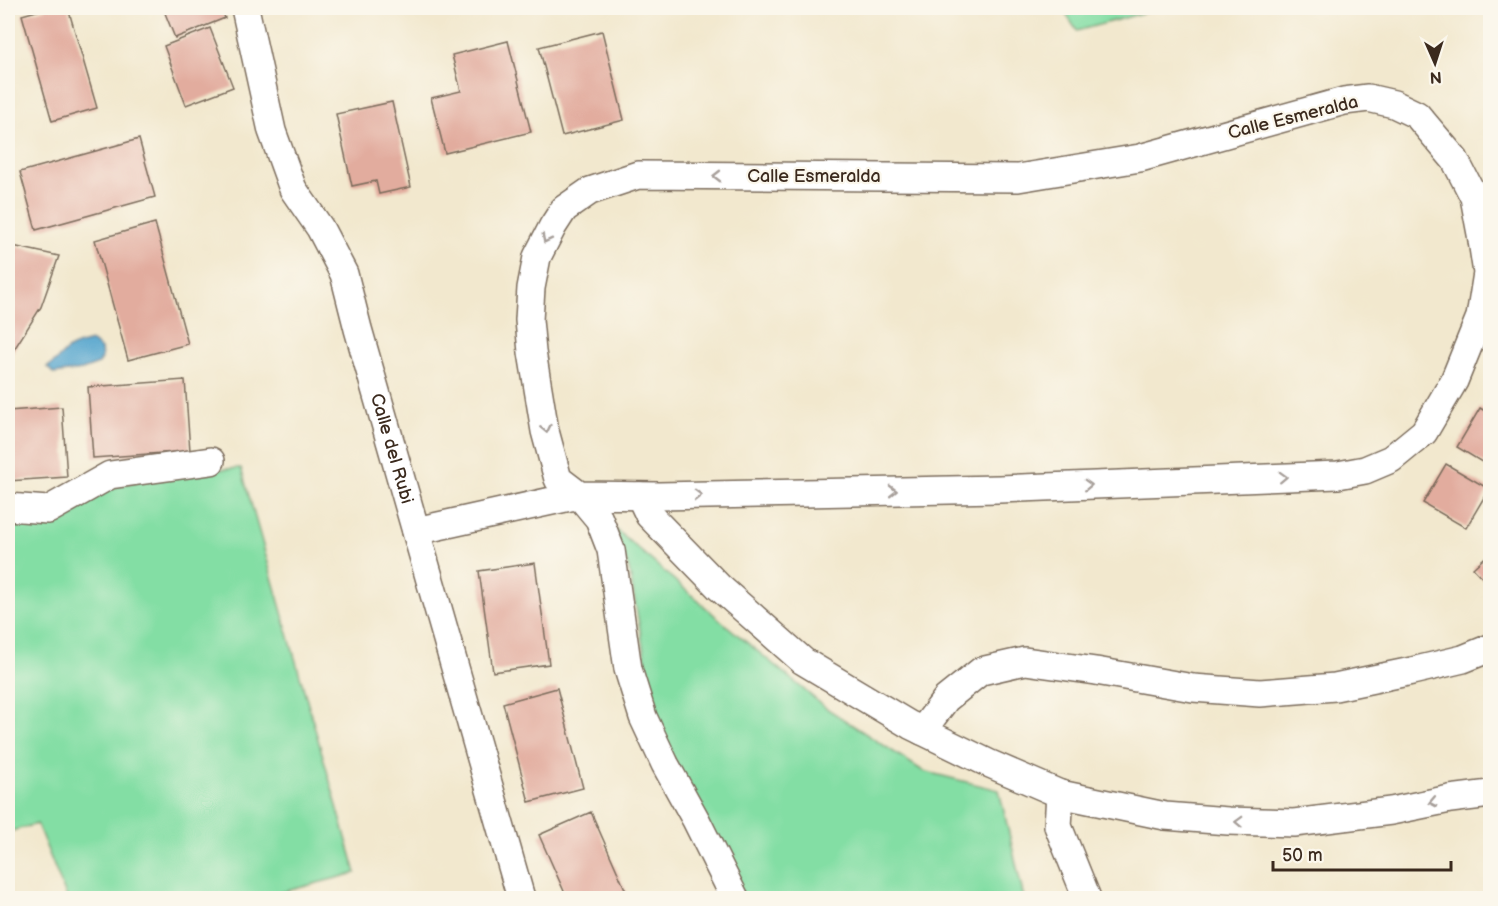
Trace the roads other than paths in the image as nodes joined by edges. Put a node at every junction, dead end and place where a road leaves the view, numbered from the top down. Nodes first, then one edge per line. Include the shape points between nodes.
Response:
1 (245, 8) edge
2 (211, 461) dead end
3 (579, 495) junction
4 (640, 496) junction
5 (8, 507) edge
6 (416, 531) junction
7 (1491, 648) edge
8 (922, 731) junction
9 (1060, 794) junction
10 (1491, 794) edge
11 (521, 898) edge
12 (735, 898) edge
13 (1086, 898) edge

1 - 6 street, Calle del Rubi via 272,131 293,189 320,228 344,274
2 - 5 street via 110,475 48,510
3 - 4 street, Calle Esmeralda
4 -> 3 street, Calle Esmeralda via 999,489 1338,475 1365,470 1390,459 1424,432 1454,381 1480,317 1487,273 1474,197 1455,160 1417,116 1394,104 1368,98 1344,101 1140,158 1018,178 638,175 590,191 564,209 537,257 531,288 532,352 545,431 558,479
3 - 6 street, Calle Esmeralda
3 - 12 street via 599,519 611,550 628,669 643,717
4 - 8 street via 649,515 719,587 803,661
6 - 11 street, Calle del Rubi
7 - 8 street via 1412,671 1335,687 1260,693 1193,688 1025,661 981,672 946,699
8 - 9 street
10 -> 9 street via 1293,824 1165,816
9 - 13 street via 1058,826

